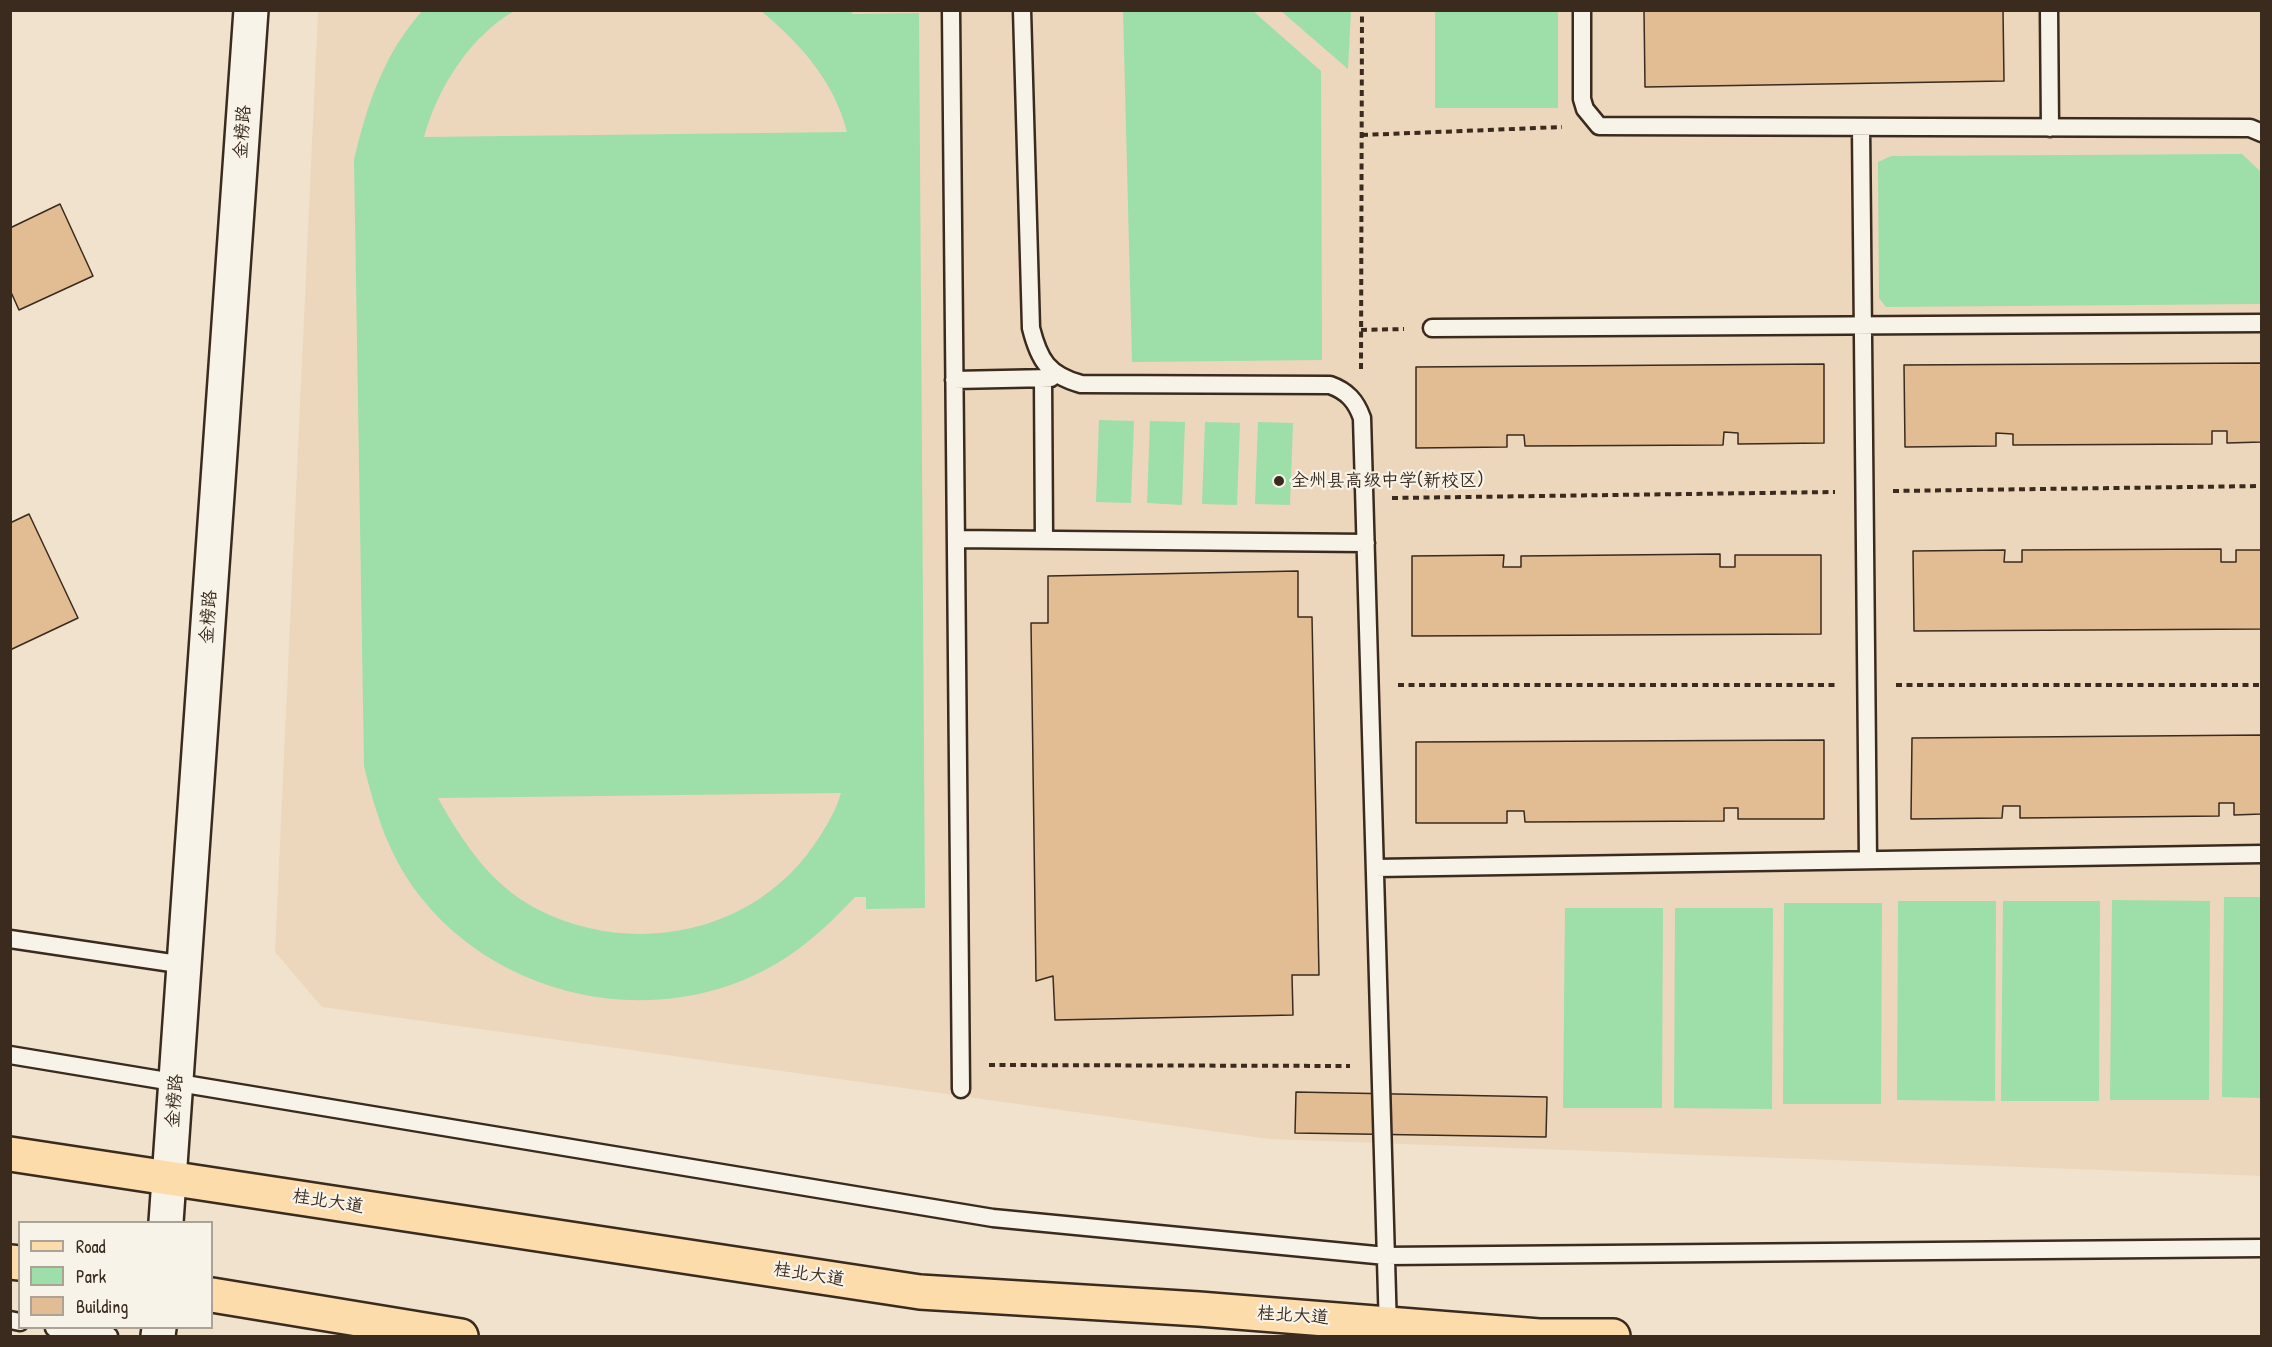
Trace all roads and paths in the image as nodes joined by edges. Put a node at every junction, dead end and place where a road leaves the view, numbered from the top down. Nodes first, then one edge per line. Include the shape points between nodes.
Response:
1 (251, 10) edge
2 (951, 10) edge
3 (1022, 10) edge
4 (1362, 10) edge
5 (1582, 10) edge
6 (2049, 10) edge
7 (1599, 126) junction
8 (1861, 127) junction
9 (2050, 128) junction
10 (2262, 133) edge
11 (1362, 135) junction
12 (2262, 323) edge
13 (1863, 325) junction
14 (1432, 328) joint
15 (1360, 330) junction
16 (1043, 378) junction
17 (1061, 378) junction
18 (954, 380) junction
19 (1362, 417) junction
20 (2262, 486) edge
21 (1865, 492) junction
22 (1364, 499) junction
23 (956, 539) junction
24 (1044, 540) junction
25 (1366, 543) junction
26 (2262, 685) edge
27 (1370, 686) junction
28 (1866, 686) junction
29 (2262, 854) edge
30 (1868, 861) junction
31 (1376, 868) junction
32 (10, 939) edge
33 (185, 965) junction
34 (10, 1055) edge
35 (960, 1065) junction
36 (1381, 1066) junction
37 (177, 1083) junction
38 (961, 1089) dead end
39 (10, 1154) edge
40 (170, 1178) junction
41 (166, 1221) edge
42 (2262, 1248) edge
43 (1386, 1256) junction
44 (213, 1295) edge
45 (61, 1329) edge
46 (1388, 1330) edge
47 (109, 1336) edge
48 (461, 1336) edge
49 (1613, 1336) edge

1 - 33 main road, 金榜路
2 - 18 lane
3 - 17 lane via 1031,328 1044,361
4 - 11 path
5 - 7 lane via 1582,99
6 - 9 lane
7 - 8 lane
7 - 11 path
8 - 9 lane
8 - 13 lane
9 - 10 lane via 2250,128
11 - 15 path
12 - 13 lane
13 - 14 lane
13 - 21 lane
14 - 15 path
15 - 19 path
16 - 17 lane
16 - 18 lane
16 - 24 lane
17 - 19 lane via 1081,384 1330,385 1354,401
18 - 23 lane
19 - 22 lane
20 - 21 path
21 - 22 path
21 - 28 lane
22 - 25 lane
23 - 24 lane
23 - 35 lane
24 - 25 lane
25 - 27 lane
26 - 28 path
27 - 28 path
27 - 31 lane
28 - 30 lane
29 - 30 lane
30 - 31 lane
31 - 36 lane
32 - 33 lane
33 - 37 main road, 金榜路
34 - 37 lane
35 - 36 path
35 - 38 lane
36 - 43 lane
37 - 40 main road, 金榜路
37 - 43 lane via 993,1218
39 - 40 main road, 桂北大道
40 - 41 main road, 金榜路
40 - 46 main road, 桂北大道 via 920,1292
42 - 43 lane
43 - 46 lane
44 - 48 main road
45 - 47 lane
46 - 49 main road, 桂北大道

